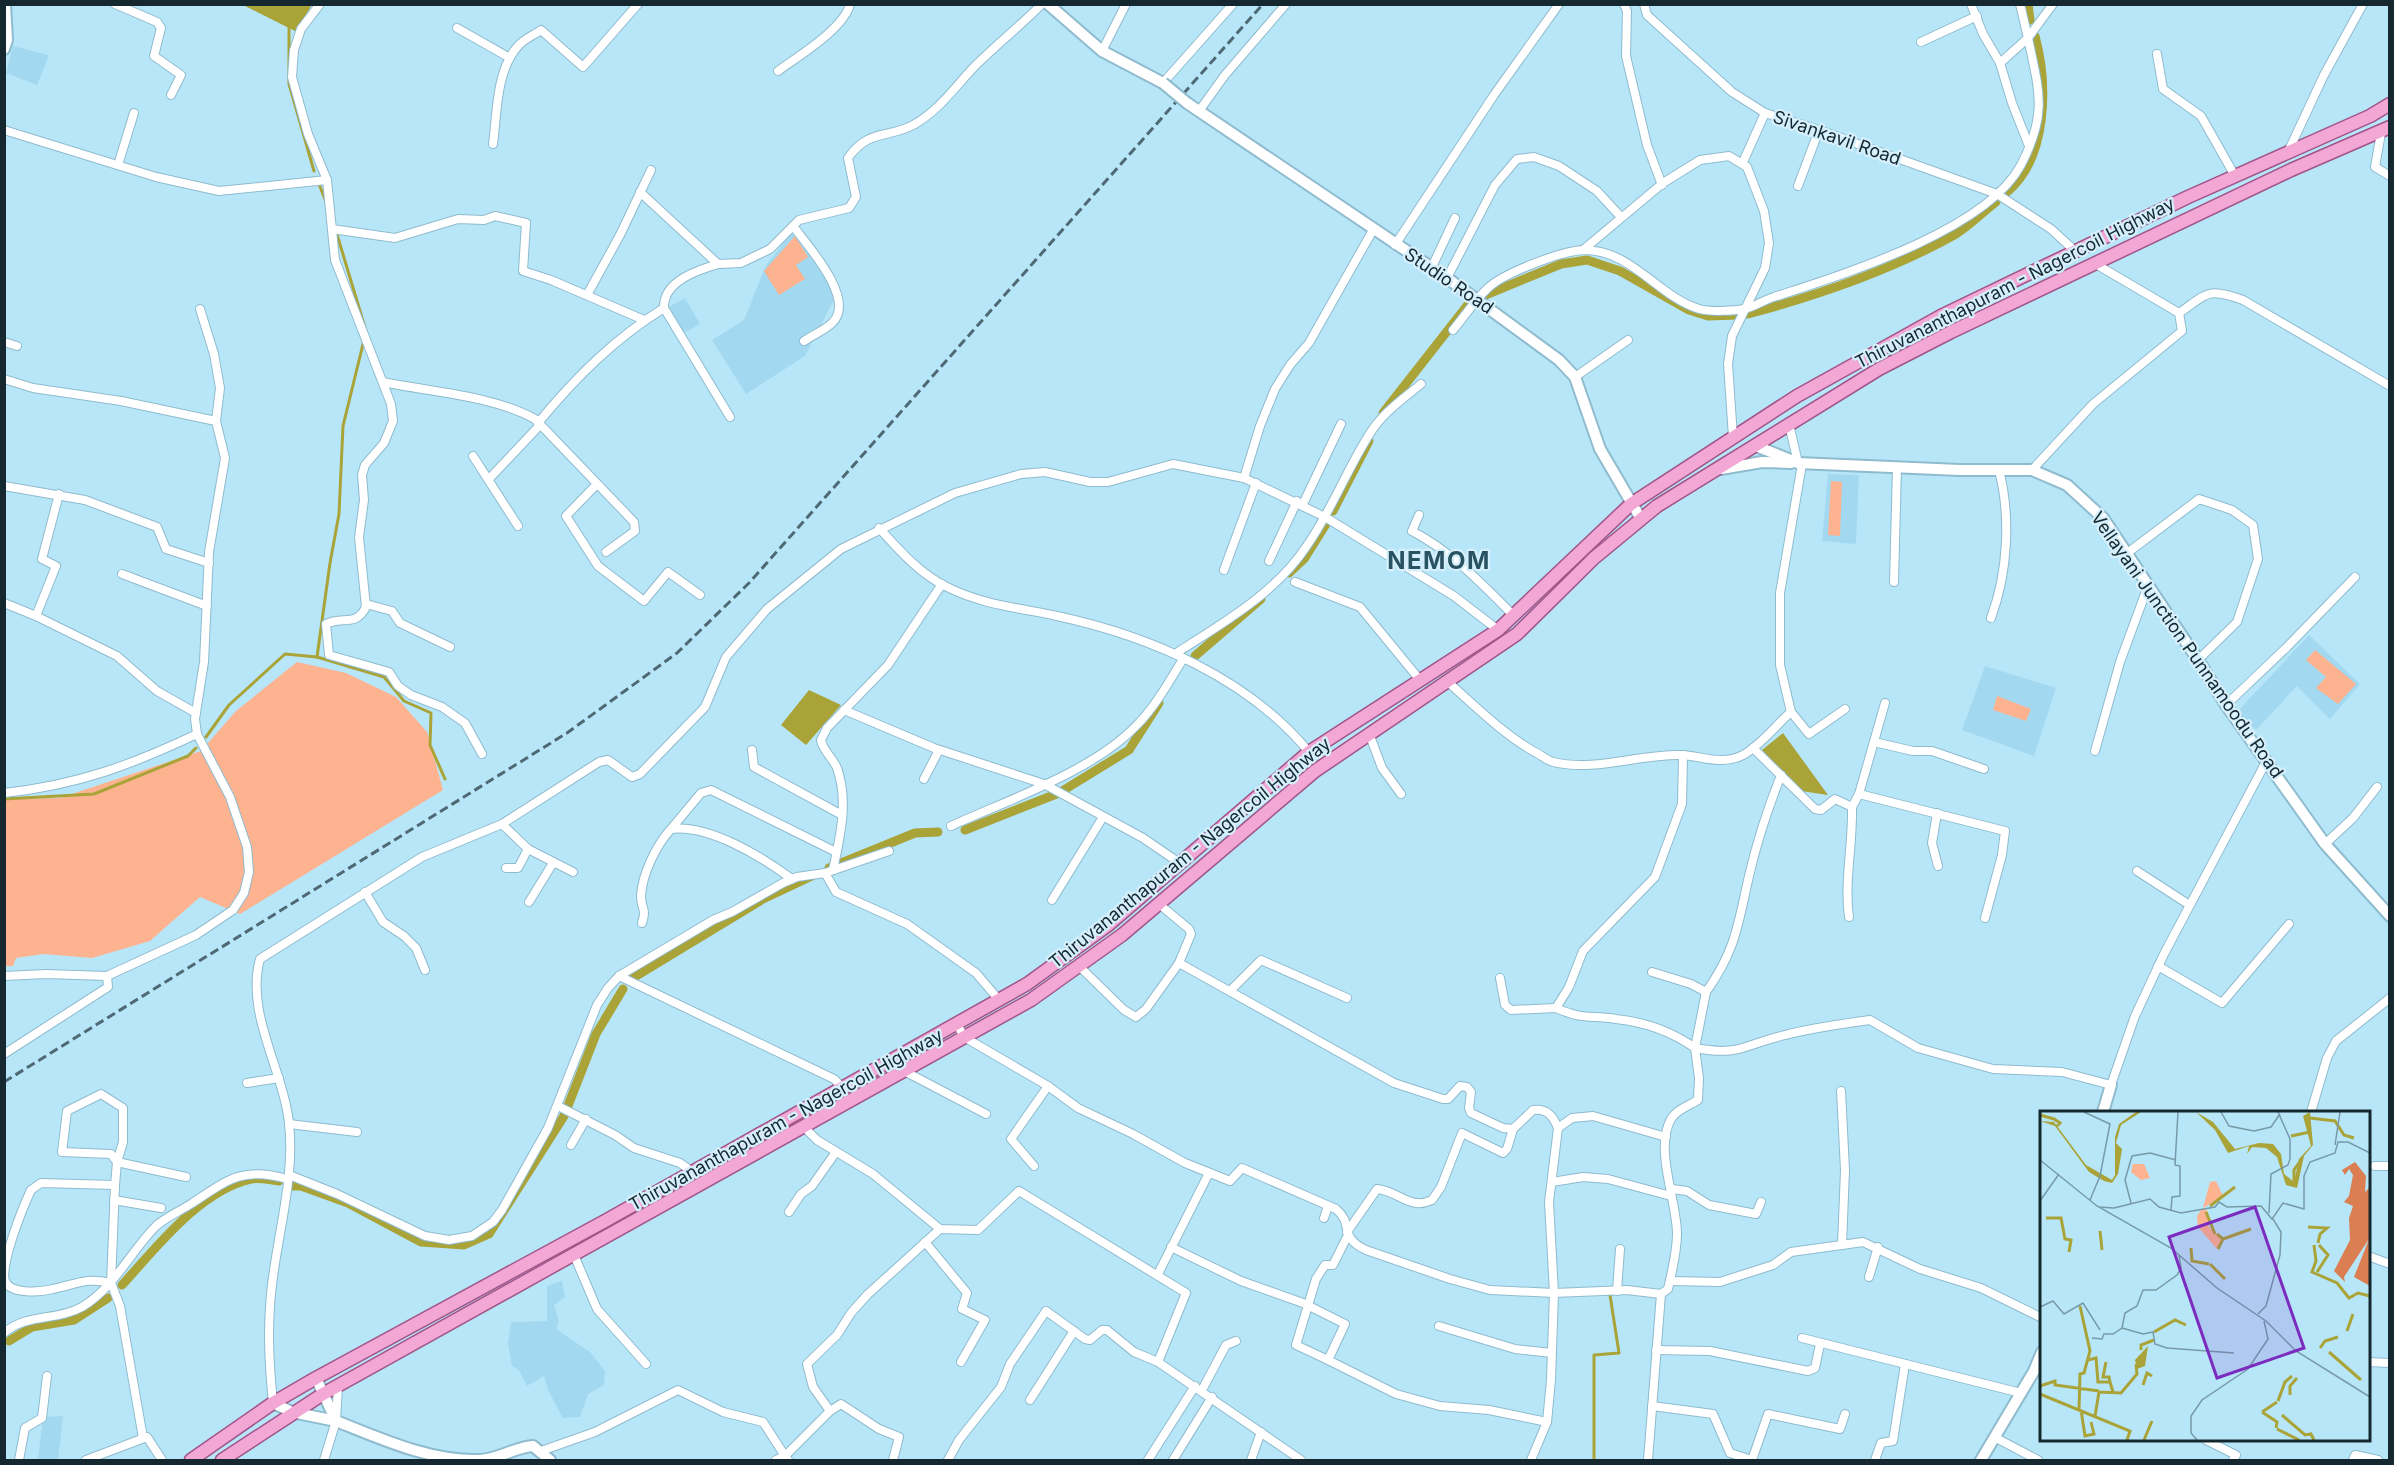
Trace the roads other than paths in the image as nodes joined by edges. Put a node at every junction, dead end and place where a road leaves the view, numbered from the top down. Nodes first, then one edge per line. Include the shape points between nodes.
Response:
1 (5, 4) edge
2 (115, 4) edge
3 (320, 4) edge
4 (638, 4) edge
5 (850, 4) edge
6 (1042, 4) edge
7 (1126, 4) edge
8 (1233, 4) edge
9 (1286, 4) edge
10 (1559, 4) edge
11 (1624, 4) edge
12 (1644, 4) edge
13 (1971, 4) edge
14 (2020, 4) edge
15 (2053, 4) edge
16 (2362, 4) edge
17 (1053, 6) edge
18 (1977, 16) junction
19 (457, 28) dead end
20 (2028, 38) junction
21 (1922, 42) dead end
22 (4, 49) edge
23 (1102, 51) junction
24 (2157, 54) dead end
25 (510, 58) junction
26 (2000, 63) junction
27 (778, 71) dead end
28 (1163, 83) junction
29 (171, 95) dead end
30 (2390, 104) edge
31 (1198, 111) junction
32 (134, 113) dead end
33 (1764, 114) junction
34 (4, 130) edge
35 (1819, 130) junction
36 (2385, 130) edge
37 (493, 144) dead end
38 (2029, 146) junction
39 (2288, 154) junction
40 (1743, 162) junction
41 (118, 165) junction
42 (651, 170) dead end
43 (2291, 170) junction
44 (2235, 176) junction
45 (2390, 176) edge
46 (327, 180) junction
47 (1662, 185) junction
48 (1798, 186) dead end
49 (640, 192) junction
50 (1997, 194) junction
51 (1621, 217) junction
52 (1455, 218) dead end
53 (794, 226) junction
54 (332, 230) junction
55 (1373, 230) junction
56 (1395, 245) junction
57 (1583, 250) junction
58 (2076, 252) junction
59 (2094, 263) junction
60 (718, 264) junction
61 (1431, 269) junction
62 (1447, 278) junction
63 (587, 295) junction
64 (1478, 300) junction
65 (664, 308) junction
66 (200, 309) dead end
67 (1746, 309) junction
68 (2179, 313) junction
69 (644, 320) junction
70 (1453, 330) dead end
71 (1628, 340) dead end
72 (804, 341) dead end
73 (4, 342) edge
74 (18, 346) dead end
75 (1575, 377) junction
76 (4, 379) edge
77 (383, 382) junction
78 (1421, 384) dead end
79 (2390, 386) edge
80 (730, 417) dead end
81 (216, 421) junction
82 (539, 424) junction
83 (1341, 424) dead end
84 (1789, 424) junction
85 (1744, 430) junction
86 (1733, 437) junction
87 (1756, 446) junction
88 (473, 456) dead end
89 (1800, 464) junction
90 (1897, 467) junction
91 (1714, 470) junction
92 (1999, 470) junction
93 (2032, 470) junction
94 (1244, 478) junction
95 (489, 479) junction
96 (1256, 483) junction
97 (597, 484) junction
98 (4, 486) edge
99 (59, 494) junction
100 (1300, 503) junction
101 (1631, 504) junction
102 (1419, 515) dead end
103 (1325, 517) junction
104 (1641, 519) junction
105 (518, 526) dead end
106 (879, 528) junction
107 (606, 552) dead end
108 (2126, 554) junction
109 (1269, 561) dead end
110 (209, 563) junction
111 (1224, 570) dead end
112 (122, 574) dead end
113 (2355, 577) dead end
114 (1295, 582) dead end
115 (1894, 582) dead end
116 (942, 584) junction
117 (2148, 586) junction
118 (700, 595) dead end
119 (4, 603) edge
120 (366, 604) junction
121 (207, 606) junction
122 (36, 616) junction
123 (1514, 616) junction
124 (1991, 618) dead end
125 (1497, 630) junction
126 (450, 647) dead end
127 (1175, 654) junction
128 (1183, 659) junction
129 (2199, 660) junction
130 (1420, 680) junction
131 (1448, 682) junction
132 (1885, 704) dead end
133 (2226, 705) junction
134 (844, 710) junction
135 (1845, 710) dead end
136 (1791, 712) junction
137 (196, 713) junction
138 (198, 734) junction
139 (1370, 736) junction
140 (1874, 742) junction
141 (1753, 747) junction
142 (752, 750) dead end
143 (939, 750) junction
144 (2096, 751) dead end
145 (1309, 752) junction
146 (482, 754) dead end
147 (1683, 755) junction
148 (2267, 760) junction
149 (1984, 769) dead end
150 (1781, 775) junction
151 (924, 779) dead end
152 (1044, 784) junction
153 (2377, 787) dead end
154 (4, 793) edge
155 (1401, 794) dead end
156 (1859, 794) junction
157 (1852, 807) junction
158 (1937, 813) junction
159 (842, 815) junction
160 (1103, 817) junction
161 (502, 824) junction
162 (951, 826) dead end
163 (671, 829) junction
164 (2325, 844) junction
165 (528, 849) junction
166 (889, 851) dead end
167 (836, 853) junction
168 (553, 863) junction
169 (1181, 864) junction
170 (1938, 866) dead end
171 (506, 868) dead end
172 (829, 871) junction
173 (2137, 871) dead end
174 (573, 872) dead end
175 (795, 878) junction
176 (365, 892) junction
177 (1052, 900) dead end
178 (529, 902) dead end
179 (1159, 904) junction
180 (2188, 904) junction
181 (2390, 916) edge
182 (1849, 918) dead end
183 (1985, 918) dead end
184 (642, 923) dead end
185 (2289, 924) dead end
186 (1179, 963) junction
187 (1079, 966) junction
188 (2158, 966) junction
189 (425, 970) dead end
190 (1652, 972) dead end
191 (4, 976) edge
192 (107, 976) junction
193 (619, 976) junction
194 (1500, 978) dead end
195 (1230, 991) junction
196 (1706, 992) junction
197 (1347, 998) dead end
198 (2390, 998) edge
199 (999, 1000) junction
200 (1556, 1008) junction
201 (957, 1024) junction
202 (964, 1037) junction
203 (1695, 1048) junction
204 (4, 1054) edge
205 (906, 1072) junction
206 (279, 1078) junction
207 (247, 1083) dead end
208 (1048, 1086) junction
209 (2110, 1086) junction
210 (842, 1087) junction
211 (1841, 1091) dead end
212 (558, 1107) junction
213 (2104, 1111) edge
214 (2312, 1111) edge
215 (986, 1114) dead end
216 (586, 1119) junction
217 (289, 1124) junction
218 (803, 1126) junction
219 (1558, 1128) junction
220 (1513, 1129) junction
221 (357, 1132) dead end
222 (1666, 1137) junction
223 (571, 1144) dead end
224 (836, 1152) junction
225 (117, 1162) junction
226 (1035, 1166) dead end
227 (2375, 1166) dead end
228 (2390, 1166) edge
229 (691, 1171) junction
230 (1209, 1173) junction
231 (186, 1177) dead end
232 (288, 1177) junction
233 (1552, 1182) junction
234 (115, 1185) junction
235 (1671, 1192) junction
236 (114, 1200) junction
237 (1761, 1202) dead end
238 (1328, 1206) junction
239 (161, 1208) dead end
240 (789, 1212) dead end
241 (1324, 1218) dead end
242 (940, 1229) junction
243 (1347, 1235) junction
244 (925, 1242) junction
245 (1842, 1245) junction
246 (1172, 1247) junction
247 (1878, 1247) junction
248 (1620, 1249) dead end
249 (574, 1255) junction
250 (2370, 1257) edge
251 (2390, 1264) edge
252 (1158, 1274) junction
253 (1869, 1277) dead end
254 (1670, 1281) junction
255 (111, 1283) junction
256 (1617, 1291) junction
257 (1554, 1293) junction
258 (1661, 1294) junction
259 (1307, 1305) junction
260 (2040, 1317) edge
261 (1439, 1326) dead end
262 (1074, 1331) junction
263 (4, 1333) edge
264 (1802, 1338) dead end
265 (1236, 1341) dead end
266 (1820, 1344) junction
267 (1656, 1350) junction
268 (1552, 1353) junction
269 (2040, 1356) edge
270 (1328, 1360) junction
271 (962, 1362) dead end
272 (1158, 1362) junction
273 (2370, 1362) edge
274 (2390, 1363) edge
275 (646, 1364) dead end
276 (1905, 1364) junction
277 (47, 1376) dead end
278 (316, 1378) junction
279 (338, 1386) junction
280 (1198, 1388) junction
281 (2021, 1393) junction
282 (323, 1394) junction
283 (1212, 1397) junction
284 (1029, 1400) dead end
285 (273, 1403) junction
286 (1652, 1406) junction
287 (830, 1411) junction
288 (292, 1412) junction
289 (1845, 1414) dead end
290 (336, 1421) junction
291 (1547, 1422) junction
292 (1261, 1432) junction
293 (143, 1438) junction
294 (1996, 1438) junction
295 (2208, 1441) edge
296 (541, 1451) junction
297 (236, 1456) edge
298 (787, 1458) edge
299 (438, 1459) edge
300 (488, 1459) edge
301 (1752, 1460) edge
302 (19, 1461) edge
303 (86, 1461) edge
304 (162, 1461) edge
305 (191, 1461) edge
306 (222, 1461) edge
307 (324, 1461) edge
308 (550, 1461) edge
309 (776, 1461) edge
310 (893, 1461) edge
311 (948, 1461) edge
312 (1148, 1461) edge
313 (1173, 1461) edge
314 (1251, 1461) edge
315 (1301, 1461) edge
316 (1532, 1461) edge
317 (1648, 1461) edge
318 (1875, 1461) edge
319 (1981, 1461) edge
320 (2038, 1461) edge
321 (2233, 1461) edge
322 (2353, 1461) edge
323 (2378, 1461) edge

1 - 22 street
2 - 29 street via 157,21 161,28 154,56 181,75
3 - 46 street via 301,29 294,50 292,77 308,134
4 - 25 street via 583,67 541,30 519,45
5 - 27 street via 847,14 809,50
6 - 53 street via 922,118 858,145 848,158 856,196 849,208 799,220
7 - 23 street
8 - 28 street
9 - 31 street
10 - 56 street
11 - 47 street via 1626,57 1647,145
12 - 33 street, Sivankavil Road via 1647,15 1732,92
13 - 18 street
14 - 20 street
15 - 20 street
16 - 39 street
17 - 23 street, Studio Road
18 - 21 street
18 - 26 street
19 - 25 street
20 - 26 street
20 - 38 street via 2041,102
23 - 28 street, Studio Road
24 - 44 street via 2163,88 2201,116
25 - 37 street
26 - 38 street
28 - 31 street, Studio Road, bridge
30 - 39 main road, Thiruvananthapuram - Nagercoil Highway
31 - 55 street, Studio Road
32 - 41 street
33 - 35 street, Sivankavil Road
33 - 40 street
34 - 41 street
35 - 48 street
35 - 50 street, Sivankavil Road
36 - 43 main road, Thiruvananthapuram - Nagercoil Highway
36 - 45 street via 2375,167
38 - 50 street via 2020,167
39 - 43 main road
39 - 44 main road, Thiruvananthapuram - Nagercoil Highway
40 - 47 street via 1729,156 1700,160
40 - 67 street via 1764,211 1769,235 1765,267
41 - 46 street via 219,190
42 - 49 street
43 - 59 main road, Thiruvananthapuram - Nagercoil Highway
44 - 58 main road, Thiruvananthapuram - Nagercoil Highway
46 - 54 street
47 - 51 street
49 - 60 street
49 - 63 street
50 - 58 street, Sivankavil Road via 2051,229
50 - 67 street via 1942,232 1852,272
51 - 57 street
51 - 62 street via 1597,191 1559,166 1534,157 1517,159 1495,185
52 - 61 street
53 - 60 street via 770,249 741,263
53 - 72 street via 839,294 834,322
54 - 63 street via 395,238 458,219 484,220 495,216 526,223 523,271
54 - 77 street via 335,260
55 - 56 street, Studio Road
55 - 94 street via 1309,343 1275,389
56 - 61 street, Studio Road
57 - 64 street via 1557,254 1524,269 1488,287
57 - 67 street via 1620,259 1700,309
58 - 85 main road, Thiruvananthapuram - Nagercoil Highway via 1941,316
59 - 68 street
59 - 84 main road, Thiruvananthapuram - Nagercoil Highway via 1890,364
60 - 65 street via 692,271 668,292
61 - 62 street, Studio Road
62 - 64 street, Studio Road
63 - 69 street
64 - 70 street
64 - 75 street, Studio Road via 1559,360
65 - 69 street
65 - 80 street
66 - 81 street via 220,388
67 - 86 street via 1732,336 1728,364
68 - 79 street via 2207,293 2221,291
68 - 93 street via 2182,331 2093,404
69 - 82 street via 575,379
71 - 75 street
73 - 74 street
75 - 101 street, Studio Road via 1600,449
76 - 81 street via 33,388 130,402
77 - 82 street via 480,401 523,413
77 - 120 street via 393,421 384,443 365,465 362,475 364,500 359,537
78 - 103 street via 1370,433
81 - 110 street via 225,458
82 - 95 street
82 - 97 street
83 - 100 street
84 - 87 main road, Thiruvananthapuram - Nagercoil Highway
84 - 89 street
85 - 86 main road, Thiruvananthapuram - Nagercoil Highway
85 - 87 main road
86 - 101 main road, Thiruvananthapuram - Nagercoil Highway
87 - 89 street, Vellayani Junction Punnamoodu Road
87 - 91 main road, Thiruvananthapuram - Nagercoil Highway
88 - 95 street
89 - 90 street, Vellayani Junction Punnamoodu Road
89 - 91 street via 1762,462
89 - 136 street via 1780,593 1780,665
90 - 92 street, Vellayani Junction Punnamoodu Road
90 - 115 street
91 - 104 main road, Thiruvananthapuram - Nagercoil Highway
92 - 93 street, Vellayani Junction Punnamoodu Road
92 - 124 street via 2006,500 2003,569 2000,594
93 - 108 street, Vellayani Junction Punnamoodu Road via 2067,484 2103,518
94 - 96 street
94 - 106 street via 1173,464 1108,482 1045,472 1021,474 955,493
95 - 105 street
96 - 100 street
96 - 111 street
97 - 107 street via 636,526 635,531
97 - 118 street via 566,516 598,566 644,601 668,572
98 - 99 street
99 - 110 street via 105,505 157,527 166,549
99 - 122 street via 42,555 43,561 56,566
100 - 103 street
100 - 109 street
101 - 104 street, Studio Road
101 - 123 main road, Thiruvananthapuram - Nagercoil Highway
102 - 123 street via 1412,531 1460,563
103 - 125 street via 1454,596
103 - 127 street via 1283,574 1246,606
104 - 131 main road, Thiruvananthapuram - Nagercoil Highway via 1594,558 1517,634
106 - 116 street via 919,569
106 - 161 street via 841,549 767,609 726,657 705,707 640,774 632,777 608,760 599,762
108 - 117 street, Vellayani Junction Punnamoodu Road
108 - 129 street via 2199,499 2232,510 2253,525 2258,559 2237,622
110 - 121 street
112 - 121 street
113 - 133 street
114 - 130 street via 1360,607
116 - 127 street via 1004,607 1058,616 1127,635
116 - 134 street via 888,665
117 - 129 street, Vellayani Junction Punnamoodu Road
117 - 144 street via 2120,662
119 - 122 street
120 - 126 street via 392,611 400,623
120 - 146 street via 356,620 326,624 329,655 389,672 398,686 411,695 442,707 465,723
121 - 137 street
122 - 137 street via 117,656 157,691
123 - 125 main road, Thiruvananthapuram - Nagercoil Highway
125 - 130 main road, Thiruvananthapuram - Nagercoil Highway
127 - 128 street
128 - 145 street via 1264,706
128 - 152 street via 1136,726 1108,750
129 - 133 street, Vellayani Junction Punnamoodu Road
130 - 145 main road, Thiruvananthapuram - Nagercoil Highway
131 - 139 main road, Thiruvananthapuram - Nagercoil Highway
131 - 147 street via 1504,733 1552,761 1582,765
132 - 140 street
133 - 148 street, Vellayani Junction Punnamoodu Road
134 - 143 street
134 - 159 street via 821,740 836,765 842,786
135 - 136 street via 1809,734
136 - 141 street
137 - 138 street
138 - 154 street via 136,763 65,785
138 - 192 street via 240,822 249,872 244,893 233,910 196,935
139 - 155 street via 1382,768
139 - 179 main road, Thiruvananthapuram - Nagercoil Highway via 1315,771
140 - 149 street via 1932,751
140 - 156 street
141 - 147 street via 1743,755 1719,761
141 - 150 street
142 - 159 street via 754,768
143 - 151 street
143 - 152 street
145 - 169 main road, Thiruvananthapuram - Nagercoil Highway
147 - 200 street via 1682,804 1655,877 1583,951
148 - 164 street, Vellayani Junction Punnamoodu Road
148 - 180 street
150 - 157 street via 1815,809 1821,810 1835,799
150 - 196 street via 1759,837 1740,923 1722,967
152 - 160 street
152 - 162 street
153 - 164 street via 2353,818
156 - 157 street
156 - 158 street
157 - 182 street via 1846,898
158 - 170 street via 1932,843
158 - 183 street via 2005,831
159 - 167 street
160 - 169 street
160 - 177 street
161 - 165 street
161 - 176 street via 422,857
163 - 167 street via 700,793 711,790
163 - 175 street via 699,831 738,846
163 - 184 street via 644,881 641,897 646,911
164 - 181 street, Vellayani Junction Punnamoodu Road
165 - 168 street
165 - 171 street via 518,868
166 - 172 street
167 - 172 street
168 - 174 street
168 - 178 street
169 - 199 main road, Thiruvananthapuram - Nagercoil Highway via 1107,926
172 - 175 street
172 - 199 street via 836,892 907,924 976,973
173 - 180 street
175 - 193 street via 713,920
176 - 189 street via 383,922 416,948
176 - 206 street via 260,959 255,976 257,999
179 - 186 street via 1191,934
179 - 187 main road, Thiruvananthapuram - Nagercoil Highway
180 - 188 street
185 - 188 street via 2222,1003
186 - 187 street via 1136,1017
186 - 195 street
187 - 202 main road, Thiruvananthapuram - Nagercoil Highway via 1031,1000
188 - 209 street
190 - 196 street
191 - 192 street
192 - 204 street via 108,987
193 - 210 street via 834,1079
193 - 212 street via 597,1005
194 - 200 street via 1505,1005 1511,1010
195 - 197 street via 1261,960
195 - 220 street via 1401,1086 1443,1099 1448,1099 1460,1086 1467,1087 1471,1092 1471,1113
196 - 203 street
198 - 214 street via 2336,1041
199 - 201 main road, Thiruvananthapuram - Nagercoil Highway
200 - 203 street via 1577,1017 1616,1018 1672,1032
201 - 202 street
201 - 210 main road, Thiruvananthapuram - Nagercoil Highway
202 - 205 main road, Thiruvananthapuram - Nagercoil Highway
202 - 208 street
203 - 209 street via 1734,1052 1789,1034 1870,1020 1918,1048 1993,1069 2062,1072
203 - 222 street via 1698,1100 1675,1114
205 - 215 street
205 - 218 main road, Thiruvananthapuram - Nagercoil Highway
206 - 207 street
206 - 217 street
208 - 226 street via 1011,1139
208 - 230 street via 1078,1108
209 - 213 street
210 - 229 main road, Thiruvananthapuram - Nagercoil Highway
211 - 245 street via 1845,1170
212 - 216 street
212 - 232 street via 502,1210 493,1222 472,1236 449,1240 425,1236 338,1194
216 - 223 street
216 - 229 street via 634,1148 680,1163
217 - 221 street
217 - 232 street
218 - 224 street
218 - 249 main road, Thiruvananthapuram - Nagercoil Highway
219 - 220 street via 1554,1118 1539,1109
219 - 222 street via 1572,1118 1593,1116
219 - 233 street
220 - 243 street via 1503,1153 1462,1133 1432,1200 1415,1204 1377,1189
222 - 235 street
224 - 240 street
224 - 242 street via 873,1174
225 - 225 street via 111,1154 62,1152 67,1111 101,1094 123,1108 123,1142
225 - 231 street
225 - 234 street
227 - 228 street
229 - 278 main road, Thiruvananthapuram - Nagercoil Highway
230 - 238 street via 1230,1181 1242,1168
230 - 246 street
232 - 255 street via 248,1173 231,1178 157,1226
232 - 285 street via 268,1327
233 - 235 street via 1583,1177 1608,1179
233 - 257 street via 1549,1219
234 - 236 street
234 - 255 street via 41,1183 32,1190 4,1263 8,1285 24,1291 54,1289 92,1279
235 - 237 street via 1687,1191 1709,1204 1756,1214
235 - 254 street via 1677,1233
236 - 239 street
236 - 255 street
238 - 241 street
238 - 243 street via 1342,1214
242 - 244 street
242 - 252 street via 978,1230 1019,1191
243 - 257 street via 1366,1250 1450,1280 1490,1290
243 - 259 street via 1333,1265 1325,1264 1316,1279
244 - 271 street via 967,1293 962,1308 985,1320
244 - 287 street via 867,1295 837,1335 807,1364 813,1387
245 - 247 street via 1863,1242
245 - 254 street via 1791,1252 1773,1265 1720,1282
246 - 252 street
246 - 259 street via 1242,1281
247 - 253 street
247 - 260 street via 1920,1269 1981,1288
248 - 256 street
249 - 275 street via 597,1309
249 - 279 main road, Thiruvananthapuram - Nagercoil Highway
250 - 251 street
252 - 272 street via 1186,1293
254 - 258 street
255 - 263 street via 81,1307 22,1321
255 - 293 street via 120,1306
256 - 257 street
256 - 258 street
257 - 268 street
258 - 267 street
259 - 270 street via 1296,1345
259 - 270 street via 1345,1324
261 - 268 street via 1515,1349
262 - 272 street via 1090,1340 1107,1330 1134,1352
262 - 284 street
262 - 311 street via 1046,1311 1010,1364 1001,1387 959,1440
264 - 266 street
265 - 280 street via 1226,1345
266 - 267 street via 1815,1368 1809,1371 1710,1350
266 - 276 street
267 - 286 street
268 - 291 street
269 - 281 street
270 - 291 street via 1396,1394 1440,1406 1489,1410
272 - 280 street
273 - 274 street
276 - 281 street
276 - 318 street via 1893,1441 1881,1443
277 - 302 street via 42,1418 25,1428
278 - 282 street
278 - 285 main road, Thiruvananthapuram - Nagercoil Highway
279 - 282 main road, Thiruvananthapuram - Nagercoil Highway
279 - 290 street
280 - 283 street
280 - 312 street
281 - 294 street
282 - 288 main road, Thiruvananthapuram - Nagercoil Highway
282 - 290 street
283 - 292 street
283 - 313 street
285 - 288 street
285 - 305 main road, Thiruvananthapuram - Nagercoil Highway
286 - 301 street via 1713,1414 1730,1453
286 - 317 street
287 - 298 street
287 - 310 street via 841,1404 899,1437
288 - 290 street
288 - 297 main road, Thiruvananthapuram - Nagercoil Highway
289 - 301 street via 1840,1430 1768,1414
290 - 299 street
290 - 307 street
291 - 316 street
292 - 314 street
292 - 315 street
293 - 303 street
293 - 304 street via 150,1439
294 - 319 street
294 - 320 street
295 - 321 street via 2236,1455
296 - 298 street via 595,1432 678,1390 723,1412 763,1422
296 - 300 street via 529,1446
296 - 308 street
297 - 306 main road, Thiruvananthapuram - Nagercoil Highway
298 - 309 street
299 - 300 street
322 - 323 street via 2355,1455

